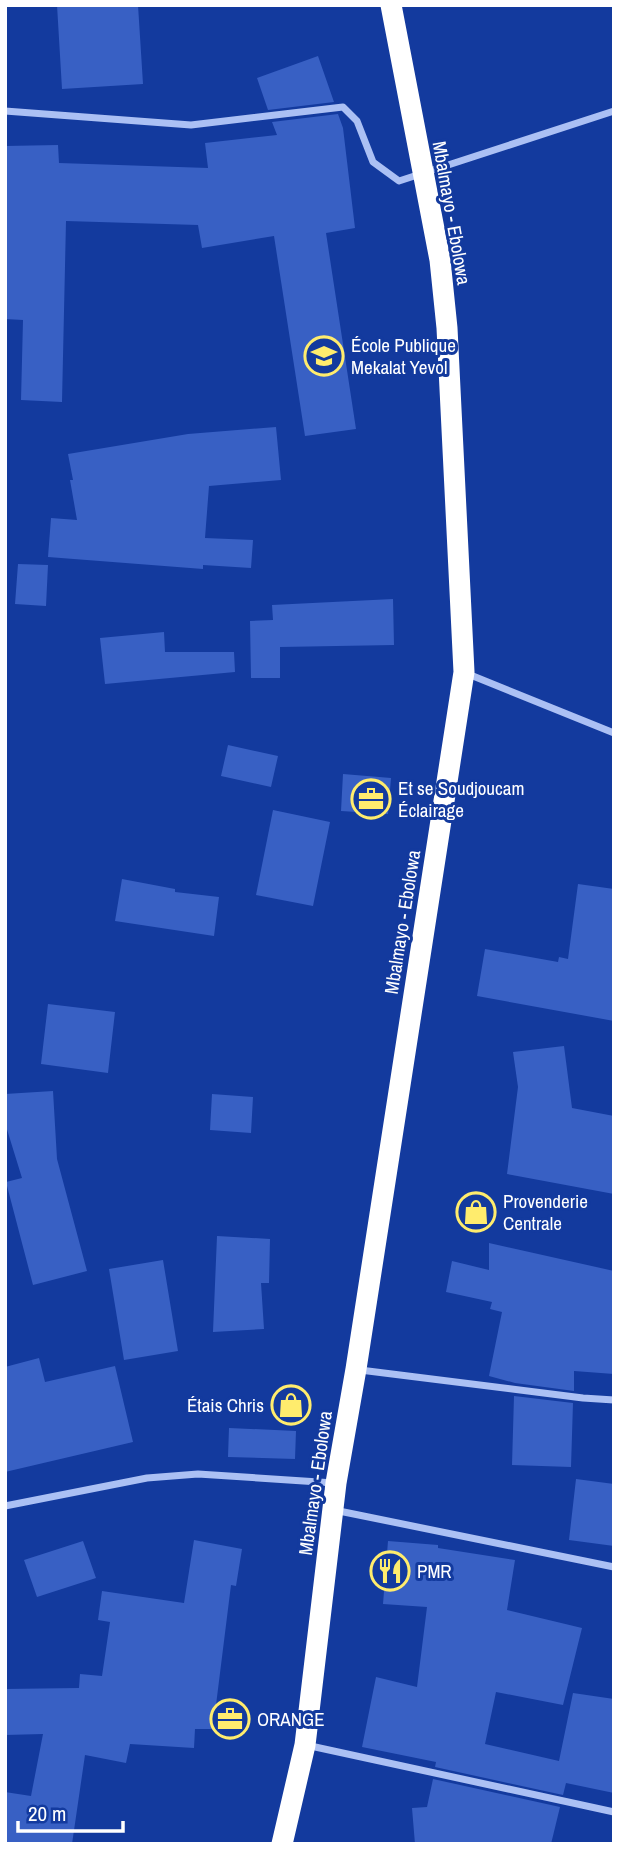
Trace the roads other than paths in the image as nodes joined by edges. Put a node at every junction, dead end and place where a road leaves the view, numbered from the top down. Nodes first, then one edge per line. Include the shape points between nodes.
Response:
1 (391, 5) edge
2 (5, 111) edge
3 (614, 111) edge
4 (422, 172) junction
5 (464, 673) junction
6 (614, 733) edge
7 (356, 1369) junction
8 (614, 1399) edge
9 (336, 1483) junction
10 (5, 1506) edge
11 (333, 1510) junction
12 (614, 1567) edge
13 (306, 1745) junction
14 (614, 1812) edge
15 (282, 1844) edge

1 - 4 highway, Mbalmayo - Ebolowa
2 - 4 street via 191,125 343,107 357,121 373,162 399,181
3 - 4 street
4 - 5 highway, Mbalmayo - Ebolowa via 440,260 447,328
5 - 6 street
5 - 7 highway, Mbalmayo - Ebolowa
7 - 8 street
7 - 9 highway, Mbalmayo - Ebolowa
9 - 10 street via 198,1474 147,1478
9 - 11 highway, Mbalmayo - Ebolowa
11 - 12 street
11 - 13 highway, Mbalmayo - Ebolowa
13 - 14 street
13 - 15 highway, Mbalmayo - Ebolowa

